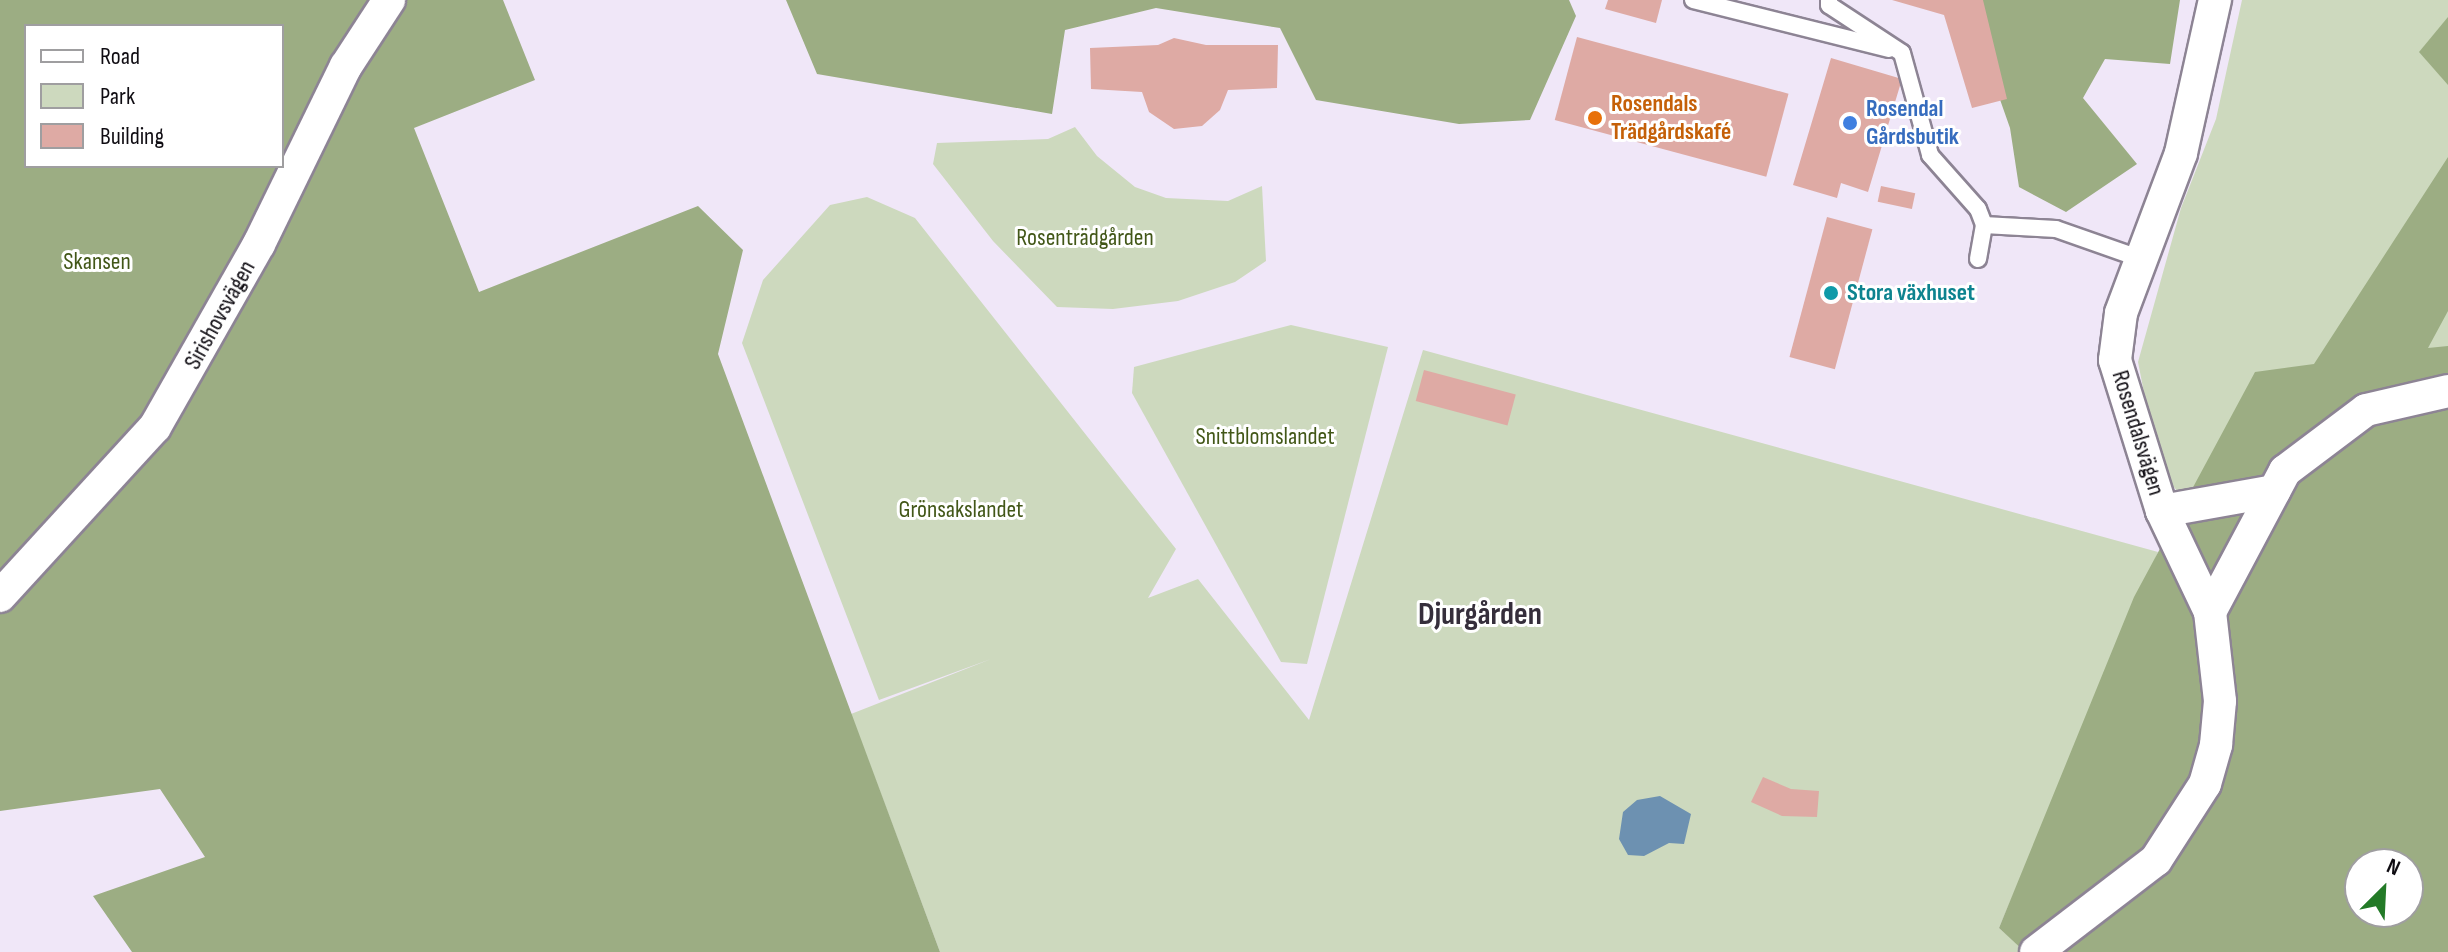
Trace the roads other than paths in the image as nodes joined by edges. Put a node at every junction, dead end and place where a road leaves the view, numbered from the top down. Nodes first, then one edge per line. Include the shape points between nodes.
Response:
1 (389, 0) edge
2 (1693, 0) edge
3 (1829, 0) edge
4 (2215, 0) edge
5 (1902, 53) junction
6 (1984, 225) junction
7 (2139, 258) junction
8 (1978, 259) dead end
9 (2448, 391) edge
10 (2274, 491) junction
11 (2162, 511) junction
12 (0, 596) edge
13 (2210, 612) junction
14 (2036, 952) edge

1 - 12 street, Sirishovsvägen via 346,66 259,244 155,427
2 - 5 lane
3 - 5 lane via 1829,5
4 - 7 street, Rosendalsvägen via 2181,153
5 - 6 lane via 1930,155 1978,209
6 - 7 lane via 2056,229
6 - 8 lane
7 - 11 street, Rosendalsvägen via 2121,313 2115,360
9 - 10 street via 2366,410 2285,471
10 - 11 street, Rosendalsvägen
10 - 13 street
11 - 13 street
13 - 14 street via 2220,701 2205,784 2156,860

